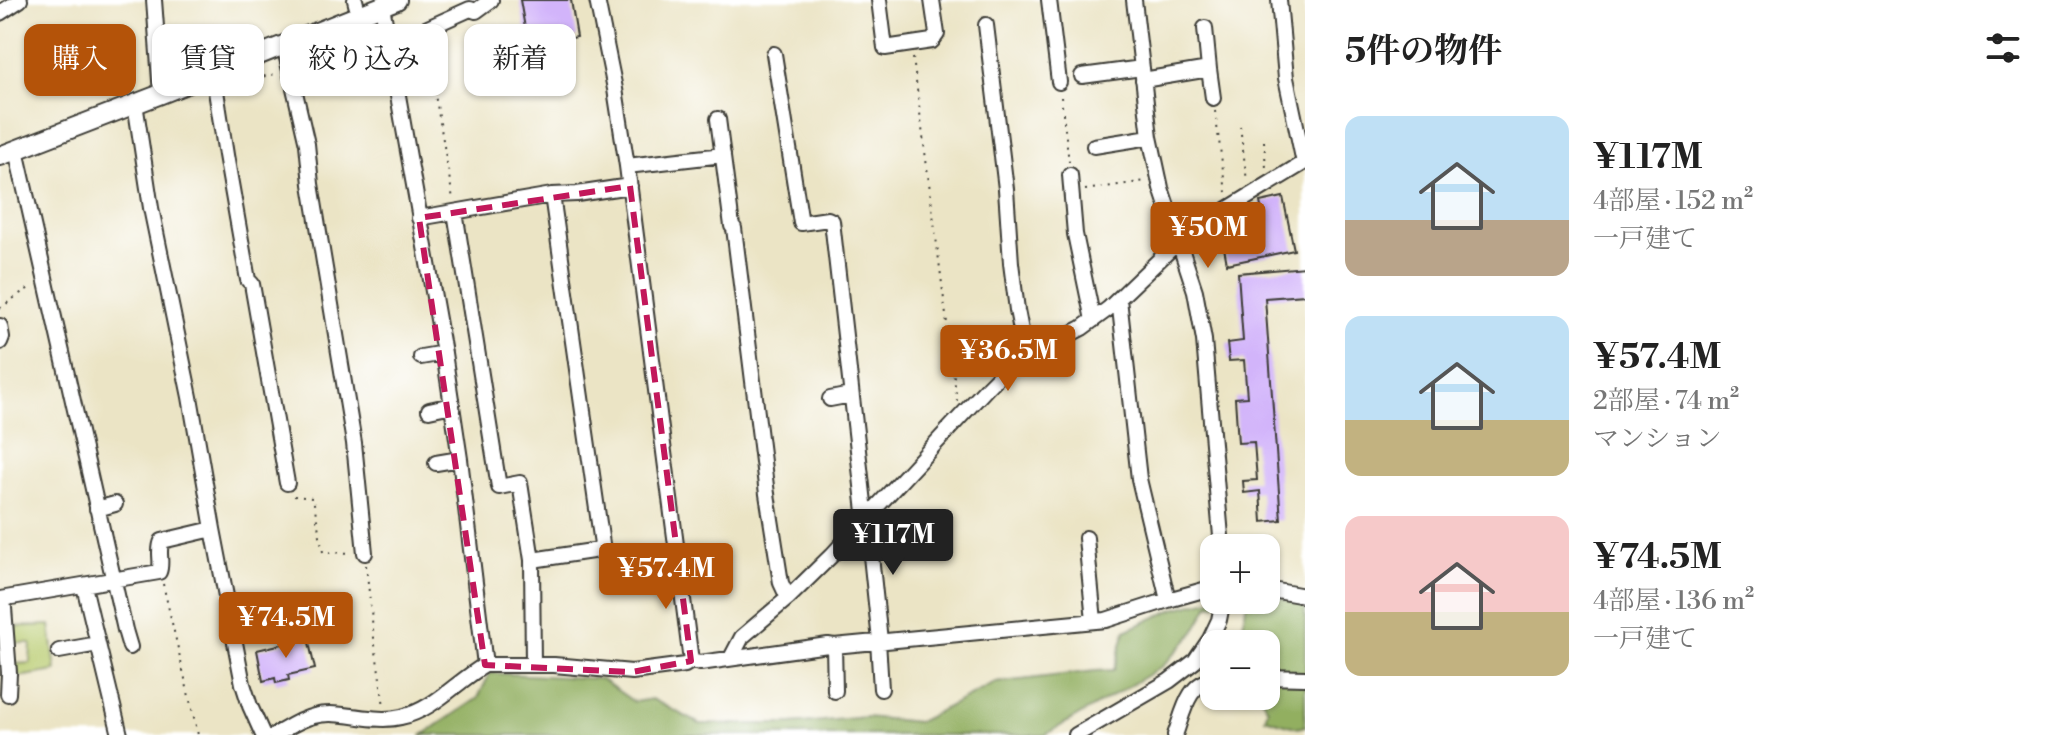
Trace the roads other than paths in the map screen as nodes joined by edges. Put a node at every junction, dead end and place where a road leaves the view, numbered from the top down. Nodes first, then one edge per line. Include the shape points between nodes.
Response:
1 (20, 0) edge
2 (154, 0) edge
3 (491, 0) edge
4 (597, 0) edge
5 (879, 0) edge
6 (932, 0) edge
7 (1049, 0) edge
8 (1134, 0) edge
9 (1279, 0) edge
10 (390, 3) edge
11 (357, 8) edge
12 (0, 13) edge
13 (156, 24) edge
14 (325, 24) edge
15 (389, 24) edge
16 (437, 24) edge
17 (986, 25) dead end
18 (1205, 28) dead end
19 (778, 62) dead end
20 (1209, 69) junction
21 (1087, 72) dead end
22 (1142, 74) junction
23 (1059, 82) road end
24 (155, 96) edge
25 (217, 96) edge
26 (296, 96) edge
27 (398, 96) edge
28 (1213, 98) road end
29 (135, 103) junction
30 (718, 119) dead end
31 (1150, 137) junction
32 (1094, 146) dead end
33 (8, 153) edge
34 (723, 155) junction
35 (1305, 162) edge
36 (627, 166) junction
37 (1070, 175) road end
38 (630, 186) junction
39 (552, 195) junction
40 (455, 212) junction
41 (419, 218) junction
42 (1178, 242) junction
43 (1119, 299) junction
44 (1093, 320) junction
45 (0, 326) edge
46 (0, 342) edge
47 (444, 353) junction
48 (1026, 356) junction
49 (421, 357) dead end
50 (669, 366) dead end
51 (653, 370) junction
52 (851, 395) junction
53 (830, 399) dead end
54 (452, 405) junction
55 (429, 410) dead end
56 (460, 459) junction
57 (436, 463) dead end
58 (287, 483) road end
59 (115, 504) dead end
60 (97, 509) junction
61 (867, 518) junction
62 (213, 529) junction
63 (1221, 534) edge
64 (1084, 546) dead end
65 (365, 553) road end
66 (532, 560) junction
67 (113, 578) junction
68 (84, 586) junction
69 (1200, 591) edge
70 (1280, 592) edge
71 (1305, 596) edge
72 (788, 598) junction
73 (0, 600) edge
74 (1168, 600) junction
75 (1220, 614) edge
76 (1094, 621) junction
77 (879, 641) junction
78 (98, 644) junction
79 (834, 646) junction
80 (130, 647) dead end
81 (59, 651) dead end
82 (731, 658) junction
83 (691, 661) junction
84 (485, 665) junction
85 (533, 665) junction
86 (1280, 677) edge
87 (1305, 678) edge
88 (1200, 684) edge
89 (6, 686) edge
90 (878, 686) dead end
91 (835, 691) dead end
92 (120, 735) edge
93 (263, 735) edge
94 (275, 735) edge
95 (1076, 735) edge
96 (1175, 735) edge

1 - 12 street
2 - 13 street
3 - 16 street
4 - 36 street
5 - 6 street via 885,48 932,41 937,34
7 - 23 street
8 - 22 street
9 - 35 street via 1286,78
10 - 11 main road
10 - 15 street
11 - 14 main road
17 - 48 street
18 - 20 street
19 - 52 street via 795,224 832,221
20 - 22 street
20 - 28 street
21 - 22 street
22 - 31 street
24 - 29 main road
25 - 58 street via 248,280 281,416
26 - 65 street via 354,443
27 - 41 street
29 - 33 main road
29 - 62 street
30 - 34 street
31 - 32 street
31 - 42 street
33 - 60 street via 46,284
34 - 36 street
34 - 72 street via 767,494
35 - 42 street
36 - 38 street
37 - 44 street via 1075,234
38 - 39 street
38 - 51 street
39 - 40 street
39 - 66 street via 602,544 599,550
40 - 41 street
40 - 66 street via 499,487 520,483
41 - 47 street
42 - 43 street
42 - 63 street via 1204,340
43 - 44 street
43 - 74 street via 1139,479
44 - 48 street
45 - 46 street
47 - 49 street
47 - 54 street
48 - 61 street via 1010,365
50 - 51 street
51 - 83 street
52 - 53 street
52 - 61 street
54 - 55 street
54 - 56 street
56 - 57 street
56 - 84 street
59 - 60 street
60 - 67 street
61 - 72 street
61 - 77 street
62 - 67 street via 162,541 159,572
62 - 93 street via 243,684
64 - 76 street
66 - 85 street
67 - 68 street
67 - 80 street
68 - 73 street
68 - 78 street
69 - 74 street
70 - 71 street
72 - 82 street via 742,637
73 - 89 street
74 - 76 street
75 - 95 street via 1195,661
76 - 77 street
77 - 79 street
77 - 90 street
78 - 81 street
78 - 92 street
79 - 82 street
79 - 91 street
82 - 83 street
83 - 85 street via 632,672
84 - 85 street
84 - 94 street via 422,711 381,720 316,715
86 - 87 street
88 - 96 street via 1192,690

